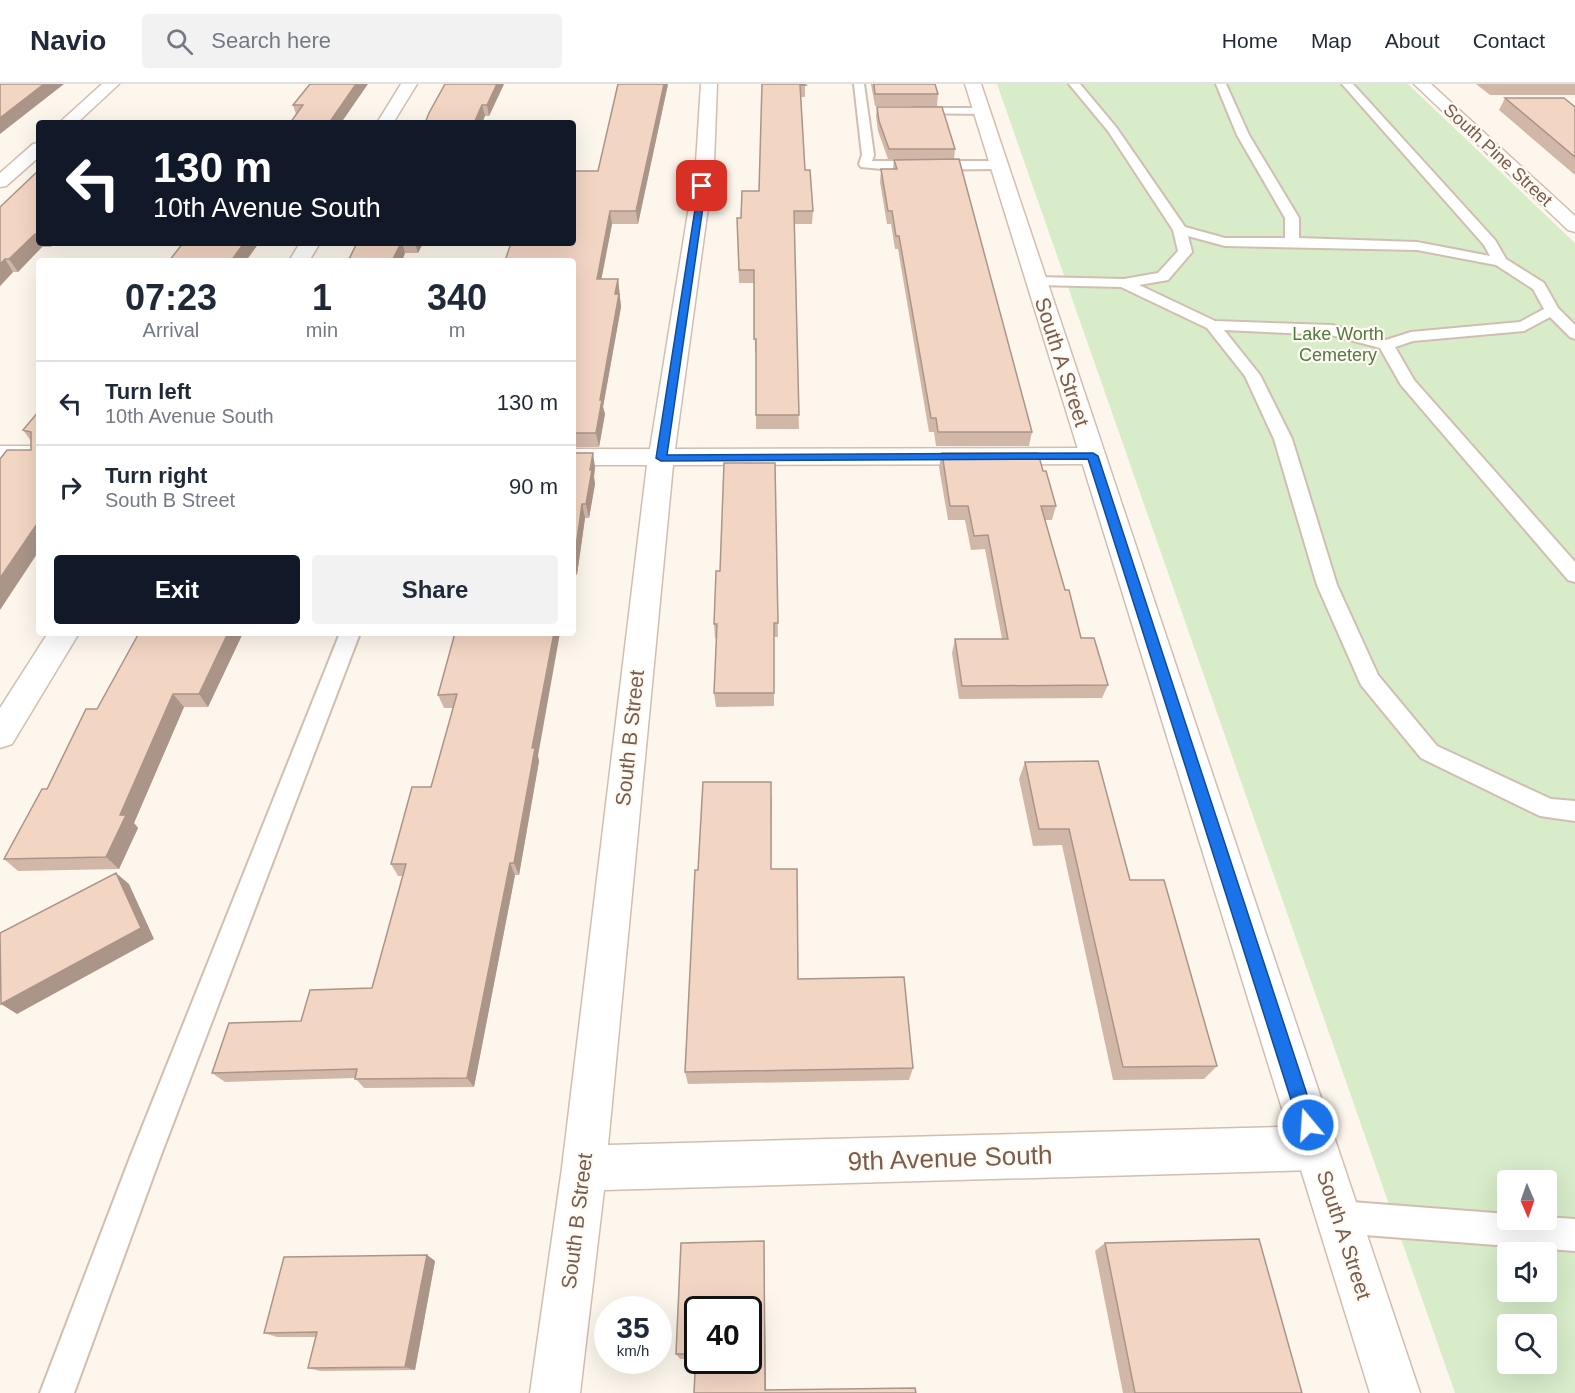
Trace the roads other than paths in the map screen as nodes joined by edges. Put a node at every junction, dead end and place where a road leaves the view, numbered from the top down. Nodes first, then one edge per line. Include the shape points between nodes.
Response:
1 (111, 84) edge
2 (409, 84) edge
3 (709, 84) edge
4 (859, 84) edge
5 (1074, 84) edge
6 (1221, 84) edge
7 (1347, 84) edge
8 (1422, 84) edge
9 (977, 98) edge
10 (907, 111) edge
11 (70, 120) edge
12 (387, 120) edge
13 (36, 151) edge
14 (999, 165) junction
15 (0, 182) edge
16 (1575, 226) edge
17 (1180, 230) junction
18 (1292, 242) junction
19 (1500, 261) junction
20 (1036, 281) junction
21 (1124, 283) junction
22 (1552, 310) junction
23 (1212, 325) junction
24 (1575, 334) edge
25 (1386, 345) junction
26 (0, 454) edge
27 (36, 454) edge
28 (1093, 456) junction
29 (576, 457) edge
30 (661, 458) junction
31 (1575, 575) edge
32 (62, 636) edge
33 (349, 636) edge
34 (0, 735) edge
35 (1575, 811) edge
36 (1315, 1148) junction
37 (584, 1167) junction
38 (1338, 1217) junction
39 (1575, 1235) edge
40 (57, 1393) edge
41 (555, 1393) edge
42 (1395, 1393) edge

1 - 11 street
2 - 12 street
3 - 30 street, South B Street via 705,163
4 - 14 lane via 868,111 866,164
5 - 17 lane via 1112,129
6 - 18 lane via 1243,135 1292,218
7 - 19 lane via 1490,243
8 - 16 street, South Pine Street
9 - 10 lane
9 - 14 street, South A Street
13 - 15 street
14 - 20 street, South A Street
17 - 18 lane via 1225,242
17 - 21 lane via 1185,252 1163,277
18 - 19 lane via 1417,246
19 - 22 lane via 1539,286
20 - 21 lane
20 - 28 street, South A Street
21 - 23 lane
22 - 24 lane
22 - 25 lane via 1524,326 1412,337
23 - 25 lane via 1332,330
23 - 35 lane via 1252,375 1283,439 1327,585 1369,679 1429,752 1548,809
25 - 31 lane via 1407,382
26 - 27 street
28 - 30 street
28 - 36 street, South A Street
29 - 30 street
30 - 37 street, South B Street
32 - 34 street
33 - 40 lane
36 - 37 street, 9th Avenue South
36 - 38 street, South A Street
37 - 41 street, South B Street
38 - 39 lane
38 - 42 street, South A Street

